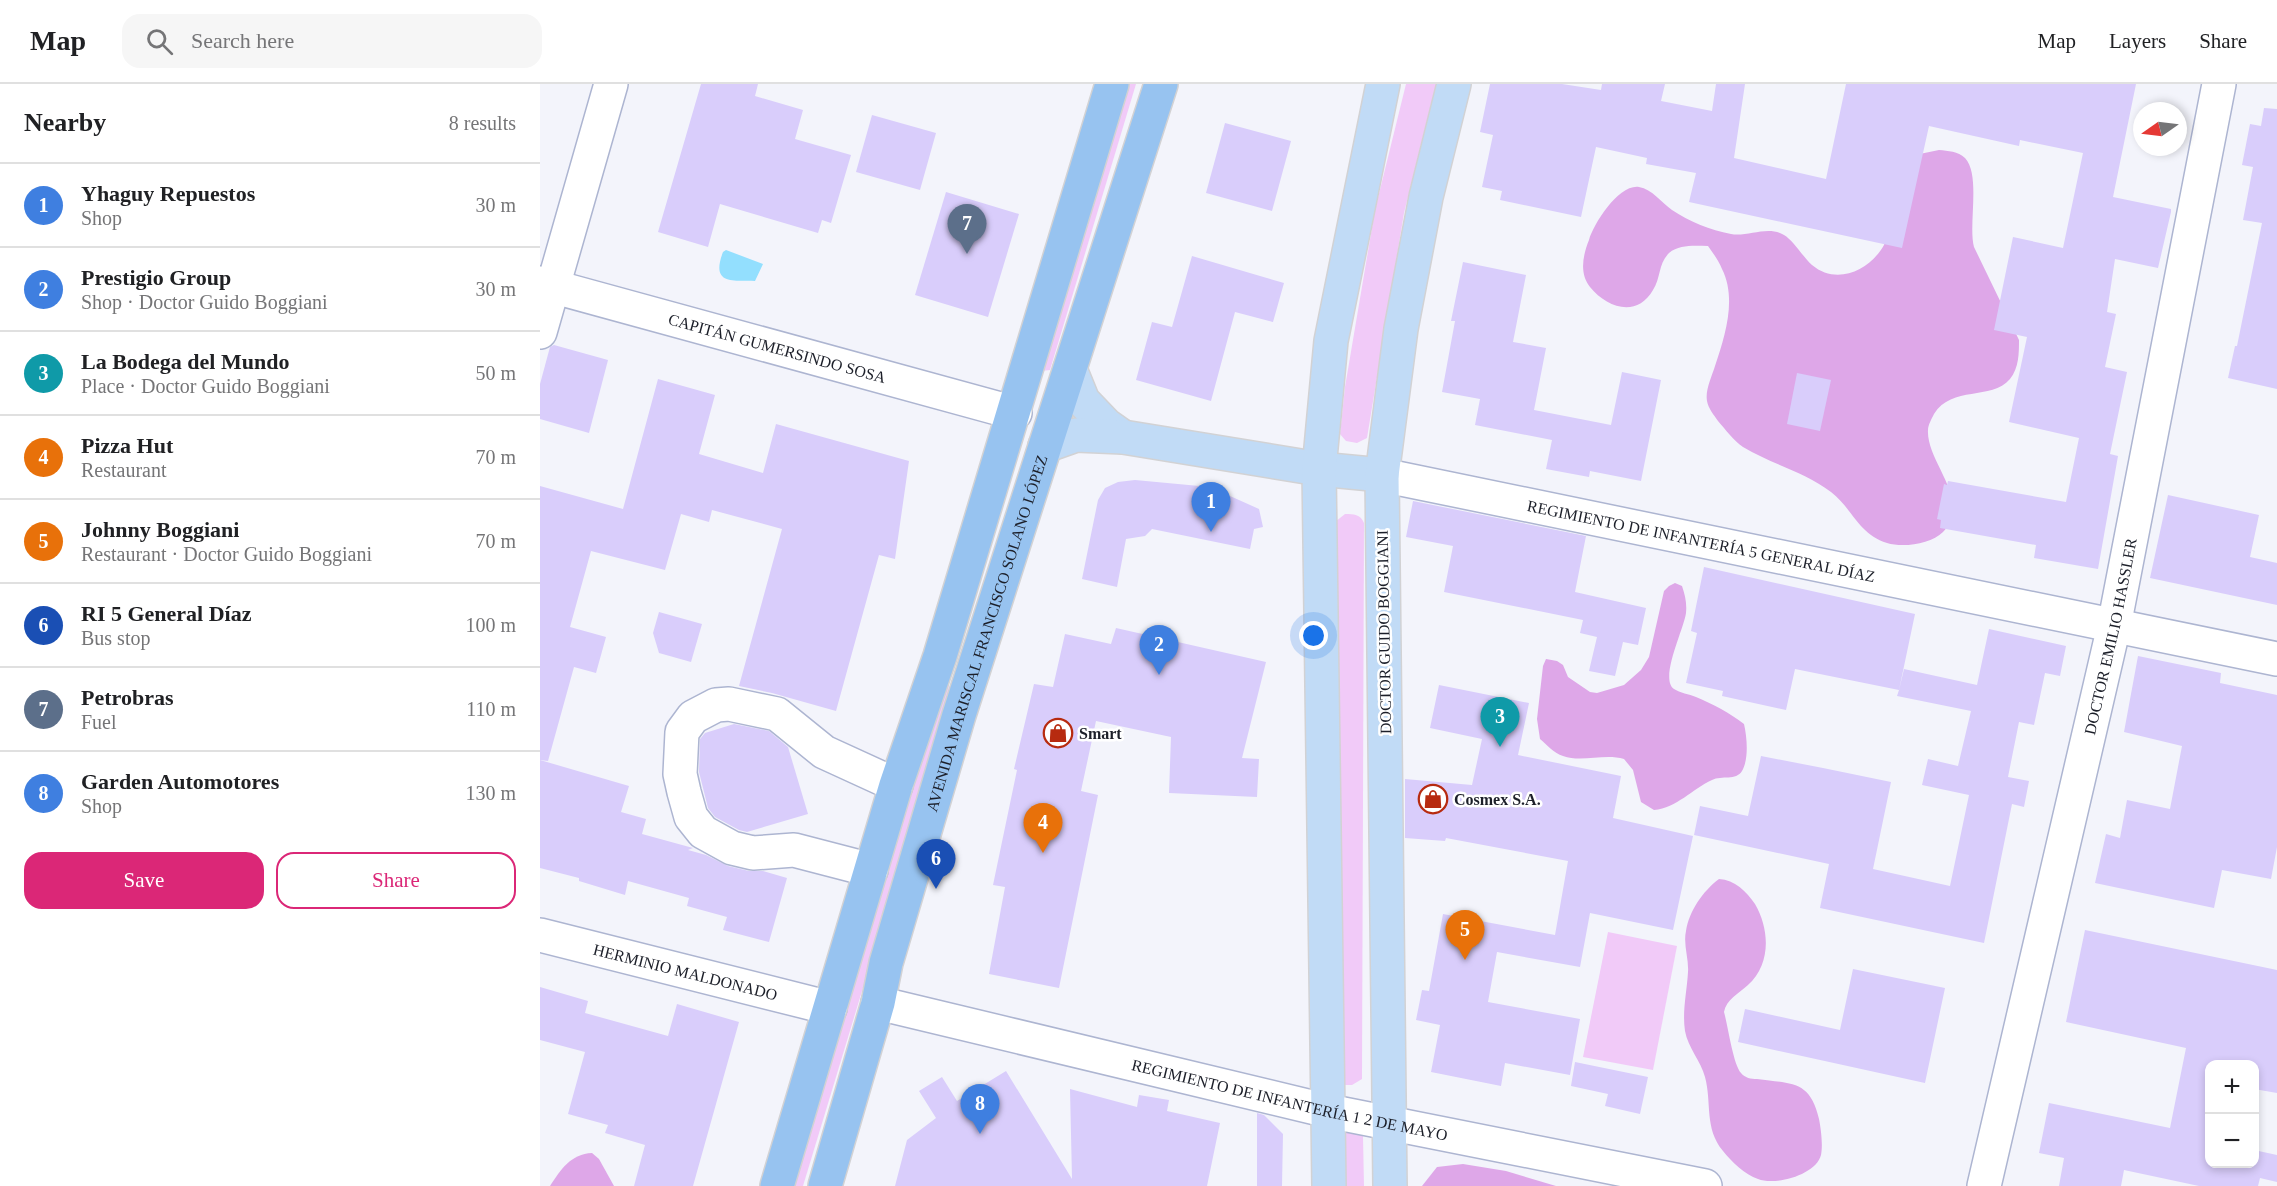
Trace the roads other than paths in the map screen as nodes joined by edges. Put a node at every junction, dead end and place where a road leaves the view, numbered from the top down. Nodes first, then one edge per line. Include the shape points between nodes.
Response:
1 (611, 84) edge
2 (1112, 84) edge
3 (1161, 84) edge
4 (1383, 84) edge
5 (1454, 84) edge
6 (2219, 84) edge
7 (546, 285) edge
8 (540, 332) edge
9 (1070, 369) junction
10 (1015, 413) junction
11 (1124, 437) junction
12 (1045, 446) junction
13 (1319, 469) junction
14 (1382, 475) junction
15 (2115, 626) junction
16 (2277, 659) edge
17 (959, 715) junction
18 (896, 785) junction
19 (871, 870) junction
20 (540, 935) edge
21 (878, 1004) junction
22 (830, 1008) junction
23 (1328, 1112) junction
24 (1390, 1124) junction
25 (777, 1186) edge
26 (825, 1186) edge
27 (1329, 1186) edge
28 (1390, 1186) edge
29 (1705, 1186) edge
30 (1984, 1186) edge

1 - 7 street
2 - 10 highway
3 - 9 highway, AVENIDA MARISCAL FRANCISCO SOLANO LÓPEZ
4 - 13 main road via 1331,340
5 - 14 main road, DOCTOR GUIDO BOGGIANI via 1426,197 1403,318
6 - 15 street, DOCTOR EMILIO HASSLER
7 - 8 street
7 - 10 street, CAPITÁN GUMERSINDO SOSA
9 - 11 main road via 1089,409
9 - 12 highway, AVENIDA MARISCAL FRANCISCO SOLANO LÓPEZ
10 - 17 highway via 1028,444 961,673
10 - 18 highway
11 - 12 main road, REGIMIENTO DE INFANTERÍA 5 GENERAL DÍAZ via 1076,435
11 - 13 main road, REGIMIENTO DE INFANTERÍA 5 GENERAL DÍAZ
12 - 17 highway, AVENIDA MARISCAL FRANCISCO SOLANO LÓPEZ
13 - 14 main road, REGIMIENTO DE INFANTERÍA 5 GENERAL DÍAZ
13 - 23 main road
14 - 15 street, REGIMIENTO DE INFANTERÍA 5 GENERAL DÍAZ
14 - 24 main road, DOCTOR GUIDO BOGGIANI
15 - 16 street, REGIMIENTO DE INFANTERÍA 5 GENERAL DÍAZ
15 - 30 street, DOCTOR EMILIO HASSLER
17 - 21 highway, AVENIDA MARISCAL FRANCISCO SOLANO LÓPEZ via 886,963
18 - 19 highway
18 - 19 street via 824,752 777,714 716,705 693,717 682,732 680,774 691,817 703,832 732,848 753,853 794,850
19 - 22 highway
20 - 22 street, HERMINIO MALDONADO
21 - 23 street, REGIMIENTO DE INFANTERÍA 1 2 DE MAYO
21 - 26 highway, AVENIDA MARISCAL FRANCISCO SOLANO LÓPEZ
22 - 25 highway
23 - 24 street, REGIMIENTO DE INFANTERÍA 1 2 DE MAYO
23 - 27 main road
24 - 28 main road, DOCTOR GUIDO BOGGIANI
24 - 29 street, REGIMIENTO DE INFANTERÍA 1 2 DE MAYO

